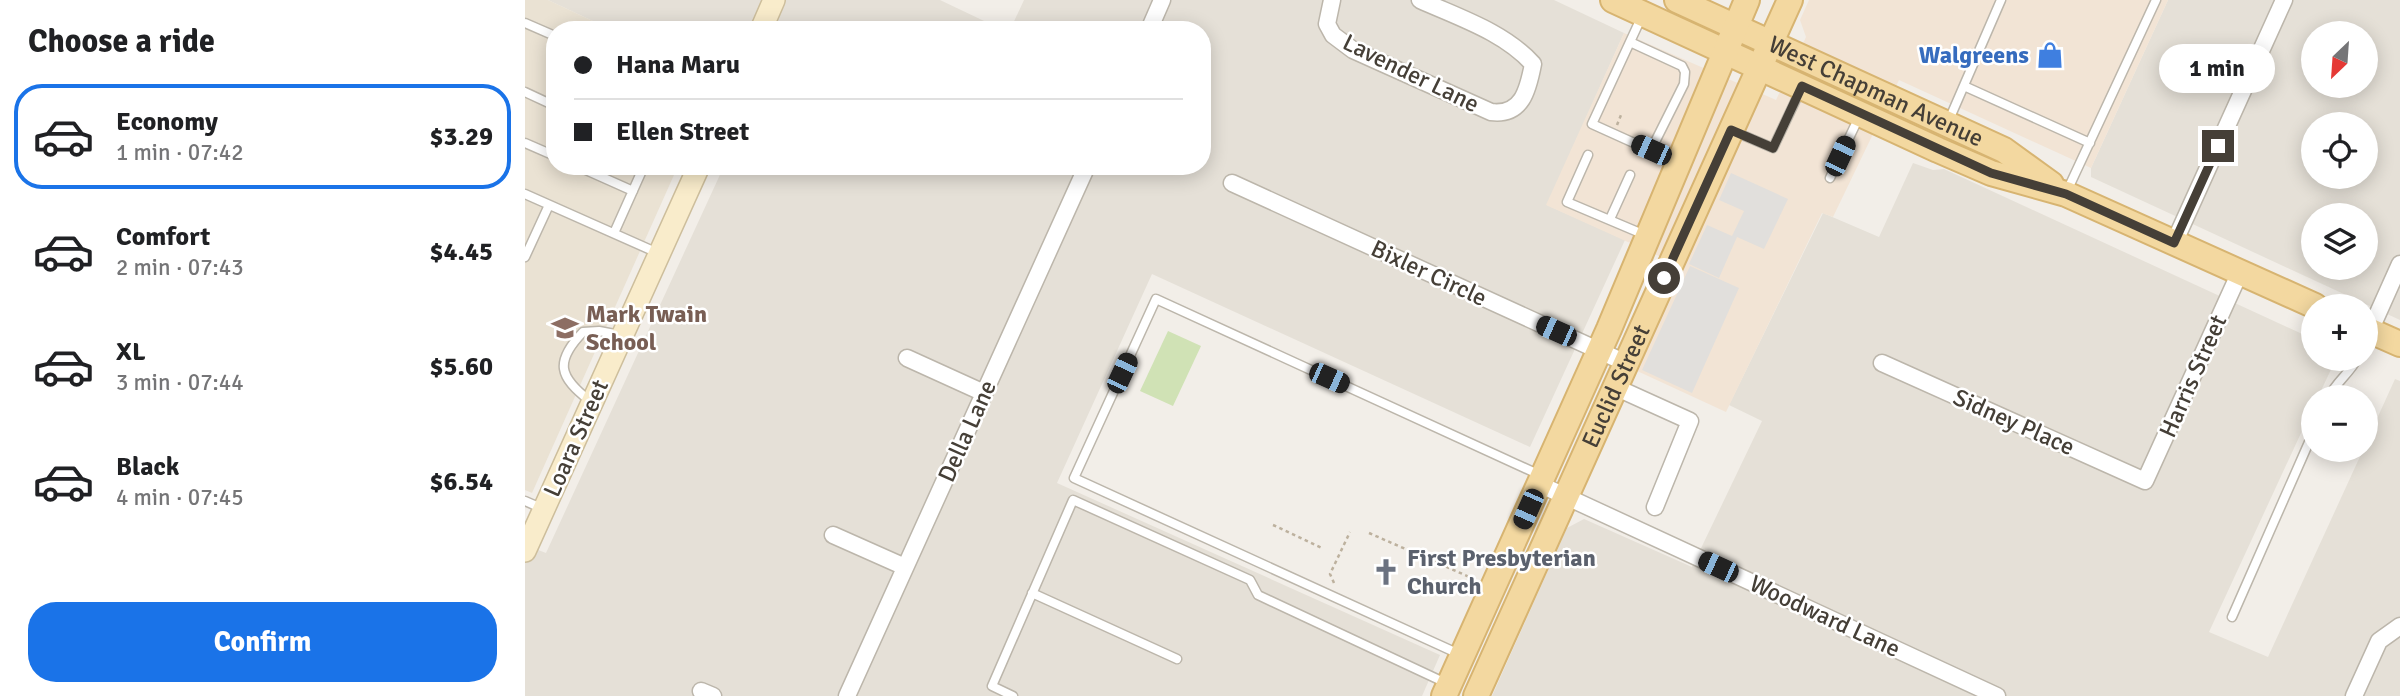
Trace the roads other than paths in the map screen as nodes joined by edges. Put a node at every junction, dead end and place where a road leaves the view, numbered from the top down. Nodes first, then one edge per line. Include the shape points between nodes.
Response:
1 (774, 0) edge
2 (1163, 0) edge
3 (1420, 0) edge
4 (1612, 0) edge
5 (1677, 0) edge
6 (1747, 0) edge
7 (1790, 0) edge
8 (2001, 0) edge
9 (2156, 0) edge
10 (2284, 0) edge
11 (1331, 3) edge
12 (1643, 14) junction
13 (765, 21) edge
14 (1153, 21) edge
15 (525, 23) edge
16 (1736, 27) junction
17 (546, 32) edge
18 (1630, 41) junction
19 (1771, 43) junction
20 (1725, 52) junction
21 (1759, 67) junction
22 (1802, 86) junction
23 (1964, 86) junction
24 (525, 92) edge
25 (546, 102) edge
26 (1860, 113) junction
27 (1947, 123) junction
28 (1731, 130) junction
29 (525, 143) edge
30 (2089, 143) junction
31 (1651, 150) junction
32 (546, 152) edge
33 (1588, 155) dead end
34 (1679, 163) junction
35 (597, 175) edge
36 (640, 175) edge
37 (691, 175) edge
38 (1083, 175) edge
39 (1630, 175) dead end
40 (1830, 178) dead end
41 (1232, 183) dead end
42 (633, 191) junction
43 (525, 194) edge
44 (2066, 194) junction
45 (549, 205) junction
46 (1609, 219) junction
47 (614, 233) junction
48 (1648, 236) junction
49 (2174, 243) junction
50 (660, 254) junction
51 (525, 257) edge
52 (2400, 264) edge
53 (2240, 272) junction
54 (2301, 300) edge
55 (2378, 310) edge
56 (623, 335) junction
57 (2378, 337) edge
58 (1619, 342) junction
59 (2400, 344) edge
60 (907, 358) dead end
61 (1882, 363) dead end
62 (2350, 371) edge
63 (2335, 385) edge
64 (1615, 387) junction
65 (984, 393) junction
66 (592, 402) junction
67 (2301, 460) edge
68 (1541, 480) junction
69 (2145, 481) joint
70 (1566, 496) junction
71 (1655, 507) dead end
72 (536, 509) edge
73 (833, 535) dead end
74 (525, 551) edge
75 (905, 567) junction
76 (1033, 593) junction
77 (2232, 617) dead end
78 (2400, 626) edge
79 (1462, 656) junction
80 (1177, 659) dead end
81 (1446, 690) edge
82 (847, 696) edge
83 (1013, 696) edge
84 (1475, 696) edge
85 (1997, 696) edge
86 (2354, 696) edge

1 - 13 street
2 - 14 street
3 - 11 street, Lavender Lane via 1497,35 1534,64 1517,107 1505,114 1491,112 1353,50 1333,35 1327,24
4 - 12 main road, West Chapman Avenue
5 - 16 main road, West Chapman Avenue
6 - 16 main road, Euclid Street
7 - 19 main road, Euclid Street
8 - 23 lane
9 - 30 lane
10 - 49 street
12 - 18 lane
12 - 20 main road, West Chapman Avenue
15 - 17 lane
16 - 19 main road, West Chapman Avenue
16 - 20 main road, Euclid Street
18 - 31 lane via 1679,64 1685,72 1684,84
18 - 31 lane via 1592,124
19 - 21 main road, Euclid Street
19 - 27 main road, West Chapman Avenue
20 - 21 main road, West Chapman Avenue
20 - 34 main road, Euclid Street
21 - 22 main road, West Chapman Avenue
21 - 28 main road, Euclid Street
22 - 26 main road, West Chapman Avenue
22 - 28 lane via 1773,148
23 - 27 lane
23 - 30 lane
24 - 25 lane
26 - 40 lane
26 - 44 main road, West Chapman Avenue via 1991,173
27 - 44 main road, West Chapman Avenue via 2004,150
28 - 58 main road, Euclid Street
29 - 32 lane
30 - 44 lane
31 - 34 lane
33 - 46 lane via 1567,202
34 - 48 main road, Euclid Street
35 - 42 lane
36 - 42 lane
37 - 50 street, Loara Street
38 - 65 street, Della Lane
39 - 46 lane
41 - 58 street, Bixler Circle
42 - 47 lane
43 - 45 lane
44 - 49 main road, West Chapman Avenue
45 - 47 lane
45 - 51 lane
46 - 48 lane
47 - 50 lane
48 - 58 main road, Euclid Street
49 - 53 main road, West Chapman Avenue
50 - 56 street, Loara Street
52 - 55 street
53 - 54 main road, West Chapman Avenue
53 - 69 street, Harris Street
56 - 66 street, Loara Street
56 - 66 lane via 583,332 571,344 564,374 571,386
57 - 59 main road
58 - 64 main road, Euclid Street
58 - 68 main road, Euclid Street
60 - 65 street
61 - 69 street, Sidney Place
62 - 63 lane
64 - 70 main road, Euclid Street
64 - 71 street via 1690,421
65 - 75 street, Della Lane
66 - 72 street, Loara Street
67 - 77 lane
68 - 70 street, Woodward Lane
68 - 79 main road, Euclid Street
68 - 79 lane via 1156,299 1078,469 1074,478
70 - 84 main road, Euclid Street
70 - 85 street, Woodward Lane
72 - 74 street, Loara Street
73 - 75 street
75 - 82 street, Della Lane
76 - 80 lane
76 - 81 lane via 1073,500 1250,580 1258,595 1415,668
76 - 83 lane via 992,686
78 - 86 street via 2379,641
79 - 81 main road, Euclid Street
81 - 84 main road

